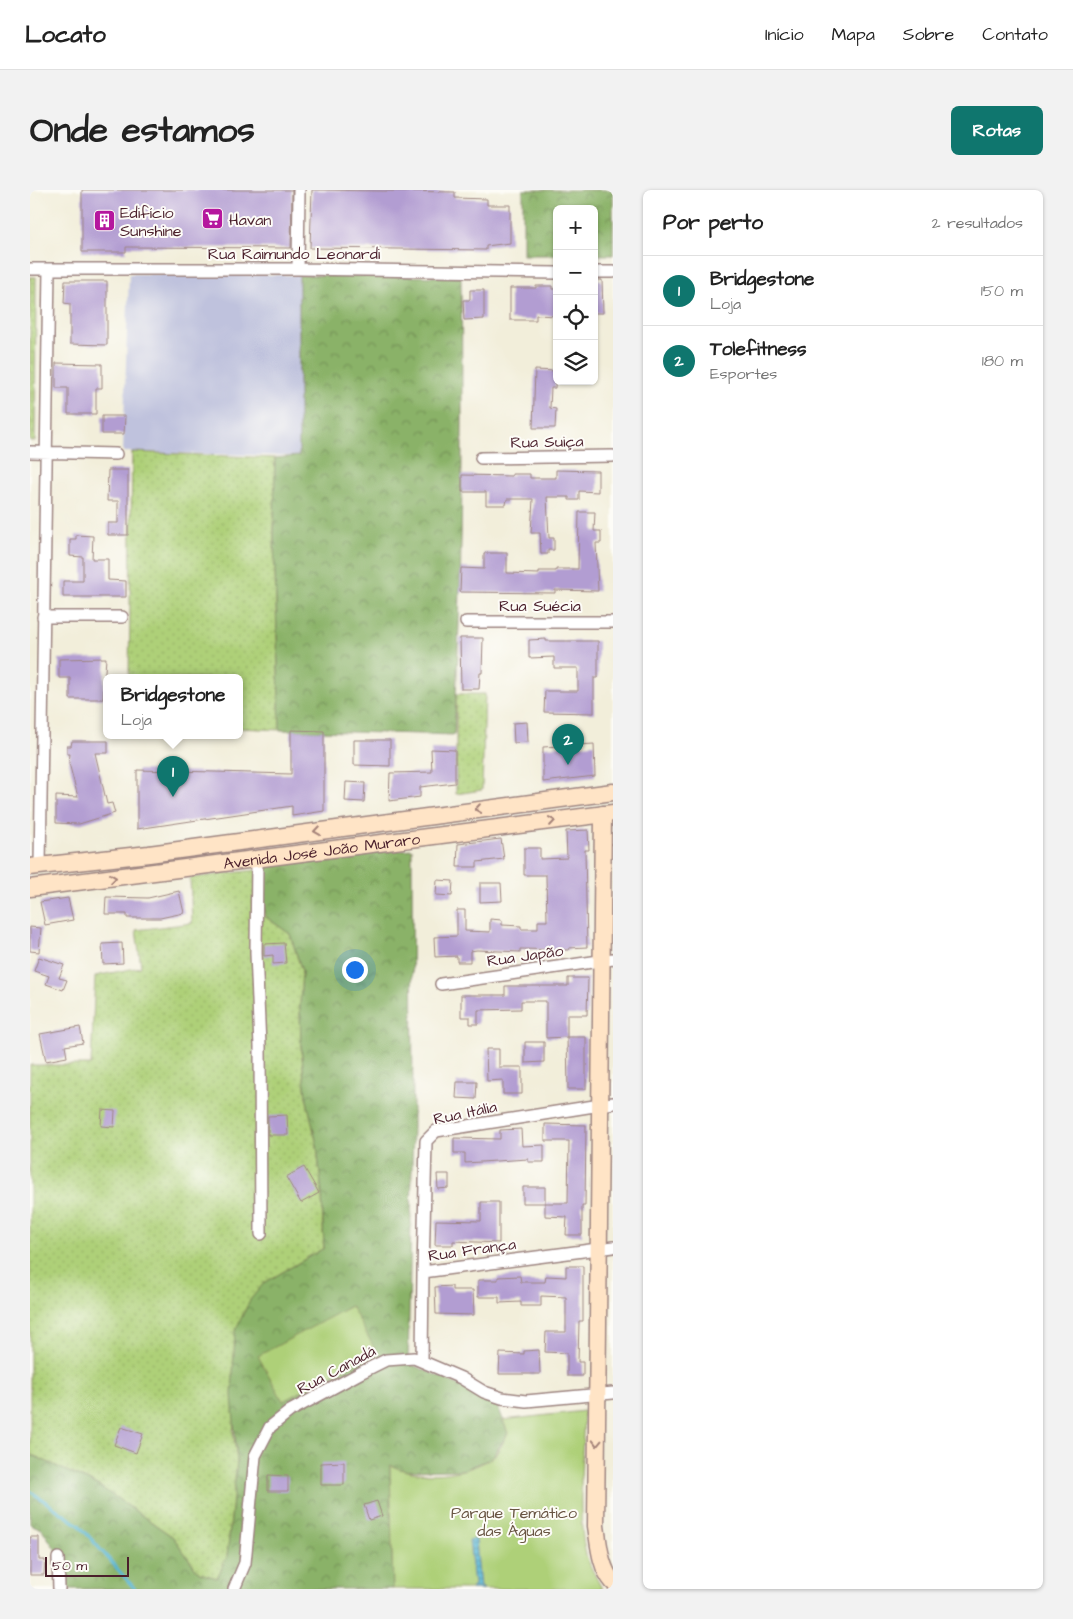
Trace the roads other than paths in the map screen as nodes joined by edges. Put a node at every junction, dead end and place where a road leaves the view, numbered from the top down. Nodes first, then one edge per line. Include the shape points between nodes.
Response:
1 (299, 190) edge
2 (30, 269) edge
3 (48, 269) junction
4 (298, 269) junction
5 (598, 272) edge
6 (613, 272) edge
7 (553, 273) edge
8 (30, 452) edge
9 (46, 452) junction
10 (116, 454) dead end
11 (613, 456) edge
12 (481, 458) dead end
13 (43, 617) junction
14 (122, 617) dead end
15 (466, 622) dead end
16 (613, 622) edge
17 (613, 792) edge
18 (564, 799) junction
19 (506, 805) junction
20 (608, 814) edge
21 (531, 824) junction
22 (458, 832) junction
23 (257, 860) junction
24 (81, 861) junction
25 (35, 866) edge
26 (36, 888) edge
27 (607, 960) edge
28 (441, 984) dead end
29 (606, 1104) edge
30 (261, 1234) dead end
31 (606, 1248) edge
32 (423, 1272) junction
33 (422, 1360) junction
34 (606, 1394) edge
35 (58, 1558) dead end
36 (613, 1582) edge
37 (59, 1589) edge
38 (234, 1589) edge

1 - 4 street
2 - 3 street, Rua Raimundo Leonardi
3 - 4 street, Rua Raimundo Leonardi
3 - 9 street
4 - 7 street, Rua Raimundo Leonardi
5 - 6 street
8 - 9 street
9 - 10 street
9 - 13 street
11 - 12 street, Rua Suiça
13 - 14 street
13 - 25 street
15 - 16 street, Rua Suécia
17 - 18 main road, Avenida José João Muraro
18 - 19 main road, Avenida José João Muraro
18 - 21 main road via 527,807 525,814
19 - 22 main road via 513,813 508,822
19 -> 24 main road, Avenida José João Muraro
21 -> 20 main road, Avenida José João Muraro
20 - 27 main road
21 - 22 main road, Avenida José João Muraro
22 - 23 main road, Avenida José João Muraro
26 -> 23 main road, Avenida José João Muraro
23 - 30 street
24 - 25 main road, Avenida José João Muraro
24 - 26 main road via 88,865 84,877
27 - 28 street, Rua Japão
27 - 29 main road
29 - 31 main road
29 - 32 street, Rua Itália via 436,1131 430,1136 426,1141
31 - 32 street, Rua França
31 - 34 main road
32 - 33 street, Rua França
33 - 34 street, Rua Canadá via 502,1398 526,1401
33 - 38 street, Rua Canadá via 386,1360 290,1412 270,1427 255,1456 245,1564
34 -> 36 main road via 596,1526 600,1554
35 - 37 street

